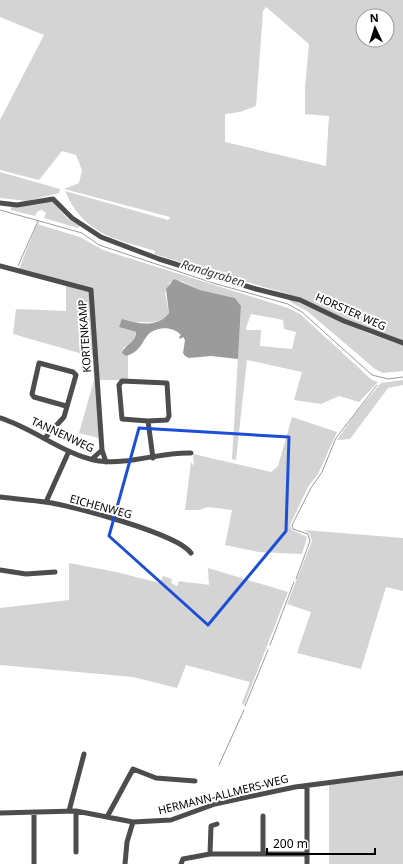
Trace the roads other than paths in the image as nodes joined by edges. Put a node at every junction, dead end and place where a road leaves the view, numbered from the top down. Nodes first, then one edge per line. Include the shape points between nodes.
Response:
1 (0, 203) edge
2 (0, 266) edge
3 (403, 343) edge
4 (66, 406) junction
5 (0, 418) edge
6 (148, 421) junction
7 (46, 438) junction
8 (102, 450) junction
9 (69, 451) junction
10 (191, 453) dead end
11 (153, 458) junction
12 (92, 460) junction
13 (106, 462) junction
14 (0, 497) edge
15 (46, 502) junction
16 (191, 553) dead end
17 (0, 570) edge
18 (55, 572) dead end
19 (84, 754) dead end
20 (403, 773) edge
21 (195, 781) dead end
22 (307, 786) junction
23 (69, 811) junction
24 (34, 812) junction
25 (76, 812) junction
26 (0, 813) edge
27 (263, 816) dead end
28 (107, 817) junction
29 (133, 822) junction
30 (217, 824) dead end
31 (76, 852) dead end
32 (210, 854) junction
33 (263, 854) junction
34 (307, 854) junction
35 (34, 864) edge
36 (125, 864) edge
37 (182, 864) edge
38 (307, 864) edge

1 - 3 street, HORSTER WEG via 16,205 53,199 72,218 101,237 159,259 300,300 371,332
2 - 8 street, KORTENKAMP via 91,290
4 - 4 street via 34,397 32,394 39,363 76,374
4 - 7 street via 64,417
5 - 7 street, TANNENWEG
6 - 6 street via 122,419 119,385 122,381 167,383 170,416 167,420
6 - 11 street
7 - 9 street, TANNENWEG
8 - 12 street
8 - 13 street, KORTENKAMP
9 - 12 street, TANNENWEG
9 - 15 street
10 - 11 street, TANNENWEG
11 - 13 street, TANNENWEG
12 - 13 street, TANNENWEG
14 - 15 street, EICHENWEG
15 - 16 street, EICHENWEG via 142,527 177,543
17 - 18 street via 26,574
19 - 23 street
20 - 22 street, HERMANN-ALLMERS-WEG
21 - 28 street via 156,778 133,769
22 - 29 street, HERMANN-ALLMERS-WEG via 215,804 171,820
22 - 34 street
23 - 24 street, HERMANN-ALLMERS-WEG
23 - 25 street, HERMANN-ALLMERS-WEG
24 - 26 street, HERMANN-ALLMERS-WEG
24 - 35 street
25 - 28 street, HERMANN-ALLMERS-WEG
25 - 31 street
27 - 33 street
28 - 29 street, HERMANN-ALLMERS-WEG
29 - 36 street via 127,842
30 - 32 street via 211,826
32 - 33 street
32 - 37 street via 183,859
33 - 34 street
34 - 38 street

